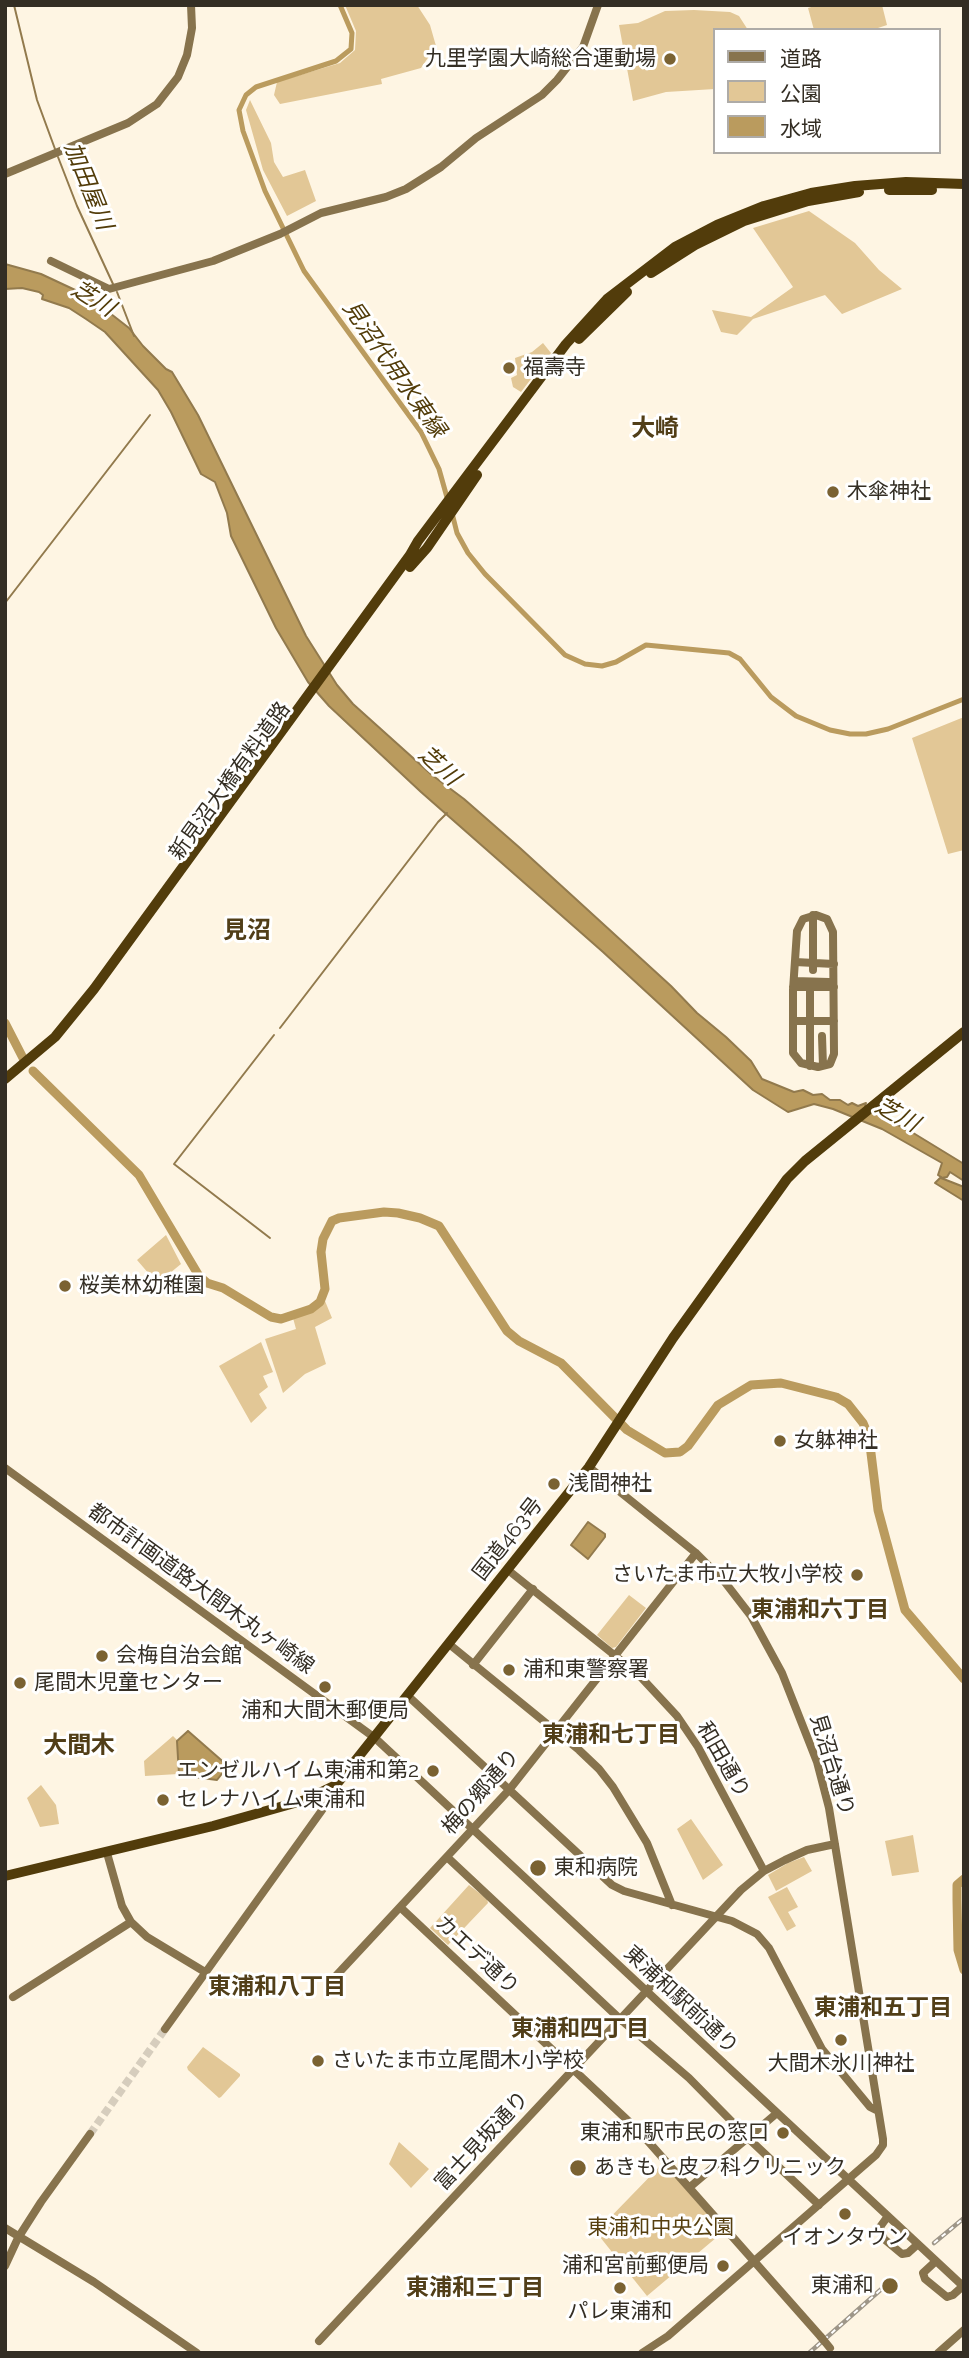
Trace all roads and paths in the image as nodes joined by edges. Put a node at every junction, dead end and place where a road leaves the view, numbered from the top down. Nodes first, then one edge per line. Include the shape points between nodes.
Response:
1 (191, 5) edge
2 (598, 5) edge
3 (5, 174) edge
4 (964, 184) edge
5 (964, 191) edge
6 (51, 261) dead end
7 (469, 480) junction
8 (813, 915) junction
9 (795, 962) junction
10 (834, 964) junction
11 (813, 967) junction
12 (794, 981) junction
13 (834, 982) junction
14 (810, 987) junction
15 (793, 1021) junction
16 (810, 1021) junction
17 (834, 1021) junction
18 (964, 1031) edge
19 (810, 1036) junction
20 (822, 1036) junction
21 (834, 1036) junction
22 (810, 1066) junction
23 (823, 1066) junction
24 (5, 1079) edge
25 (5, 1086) edge
26 (589, 1467) junction
27 (5, 1468) edge
28 (696, 1553) junction
29 (508, 1570) junction
30 (533, 1589) junction
31 (449, 1644) junction
32 (614, 1655) junction
33 (473, 1665) junction
34 (408, 1696) junction
35 (556, 1731) junction
36 (375, 1738) junction
37 (509, 1790) junction
38 (325, 1806) dead end
39 (473, 1829) junction
40 (835, 1844) junction
41 (107, 1853) junction
42 (447, 1857) junction
43 (764, 1871) junction
44 (5, 1877) edge
45 (672, 1905) junction
46 (400, 1907) junction
47 (716, 1916) junction
48 (131, 1922) junction
49 (205, 1972) junction
50 (332, 1979) dead end
51 (646, 1991) junction
52 (13, 1997) dead end
53 (620, 2019) junction
54 (165, 2029) tunnel mouth
55 (573, 2069) junction
56 (878, 2111) junction
57 (777, 2113) junction
58 (90, 2134) tunnel mouth
59 (748, 2138) junction
60 (848, 2180) junction
61 (690, 2187) junction
62 (819, 2205) junction
63 (888, 2216) junction
64 (5, 2228) edge
65 (18, 2238) junction
66 (918, 2244) junction
67 (755, 2261) junction
68 (936, 2261) junction
69 (5, 2266) edge
70 (963, 2287) edge
71 (964, 2330) edge
72 (319, 2341) dead end
73 (832, 2351) edge
74 (197, 2353) edge
75 (642, 2353) edge
76 (938, 2353) edge

1 - 3 street via 187,55 165,96 140,116
2 - 6 street via 583,47 541,95 419,182 386,197 321,214 213,261 114,288
4 - 7 highway via 906,182 811,193 742,214 675,247 585,322
5 - 7 highway via 886,190 808,201 744,221 670,260 613,304 571,349
7 - 24 highway, 新見沼大橋有料道路 via 418,541 94,989 55,1037
7 - 25 highway, 新見沼大橋有料道路 via 433,539 100,993 48,1052
8 - 9 street via 803,919 798,928
8 - 10 street via 827,919 832,928
8 - 11 street
9 - 11 street
9 - 12 street
10 - 11 street
10 - 13 street
12 - 13 street
12 - 14 street
12 - 15 street
13 - 14 street
13 - 17 street
14 - 16 street
15 - 16 street
15 - 22 street via 794,1056
16 - 17 street
16 - 19 street
17 - 21 street
18 - 26 highway, 国道463号 via 805,1161 778,1190
19 - 20 street
19 - 22 street
20 - 21 street
20 - 23 street
21 - 23 street via 832,1061
22 - 23 street
26 - 28 street, 見沼台通り
26 - 29 highway, 国道463号
27 - 36 street, 都市計画道路大間木丸ヶ崎線
28 - 32 street, 梅の郷通り
28 - 40 street, 見沼台通り via 740,1600 774,1655 820,1773
29 - 30 street, 和田通り
29 - 31 highway, 国道463号
30 - 32 street, 和田通り
30 - 33 street
31 - 33 street
31 - 34 highway, 国道463号
32 - 35 street, 梅の郷通り
32 - 43 street, 和田通り via 657,1694 698,1746
33 - 35 street
34 - 36 highway, 国道463号
34 - 37 street
35 - 37 street, 梅の郷通り
35 - 45 street via 590,1759 613,1787 647,1843
36 - 39 street, 東浦和駅前通り
36 - 41 highway, 国道463号 via 336,1785 314,1797
37 - 39 street, 梅の郷通り
37 - 45 street via 612,1885
38 - 49 street
39 - 42 street, 梅の郷通り
39 - 51 street, 東浦和駅前通り
40 - 43 street, 富士見坂通り via 795,1855
40 - 56 street, 見沼台通り
41 - 44 highway, 国道463号
41 - 48 street
42 - 46 street, 梅の郷通り
42 - 53 street
43 - 47 street, 富士見坂通り
45 - 47 street
46 - 50 street, 梅の郷通り
46 - 55 street, カエデ通り
47 - 51 street, 富士見坂通り
47 - 56 street via 742,1924 763,1941 822,2049
48 - 49 street
48 - 52 street
49 - 54 street
51 - 53 street, 富士見坂通り
51 - 57 street, 東浦和駅前通り
53 - 55 street, 富士見坂通り
53 - 59 street via 689,2078
55 - 61 street, カエデ通り
55 - 72 street, 富士見坂通り
56 - 60 street, 見沼台通り via 883,2139 880,2152
57 - 59 street
57 - 60 street, 東浦和駅前通り
58 - 65 street
59 - 61 street
59 - 62 street
60 - 62 street
60 - 63 street, 東浦和駅前通り
61 - 67 street, カエデ通り
62 - 67 street
63 - 66 street, 東浦和駅前通り
63 - 66 street via 880,2227 884,2239 902,2254
64 - 65 street
65 - 69 street
65 - 74 street via 100,2286
66 - 68 street, 東浦和駅前通り
67 - 73 street, カエデ通り, bridge
67 - 75 street
68 - 70 street, 東浦和駅前通り
68 - 70 street via 923,2273 925,2279 947,2297
71 - 76 street

